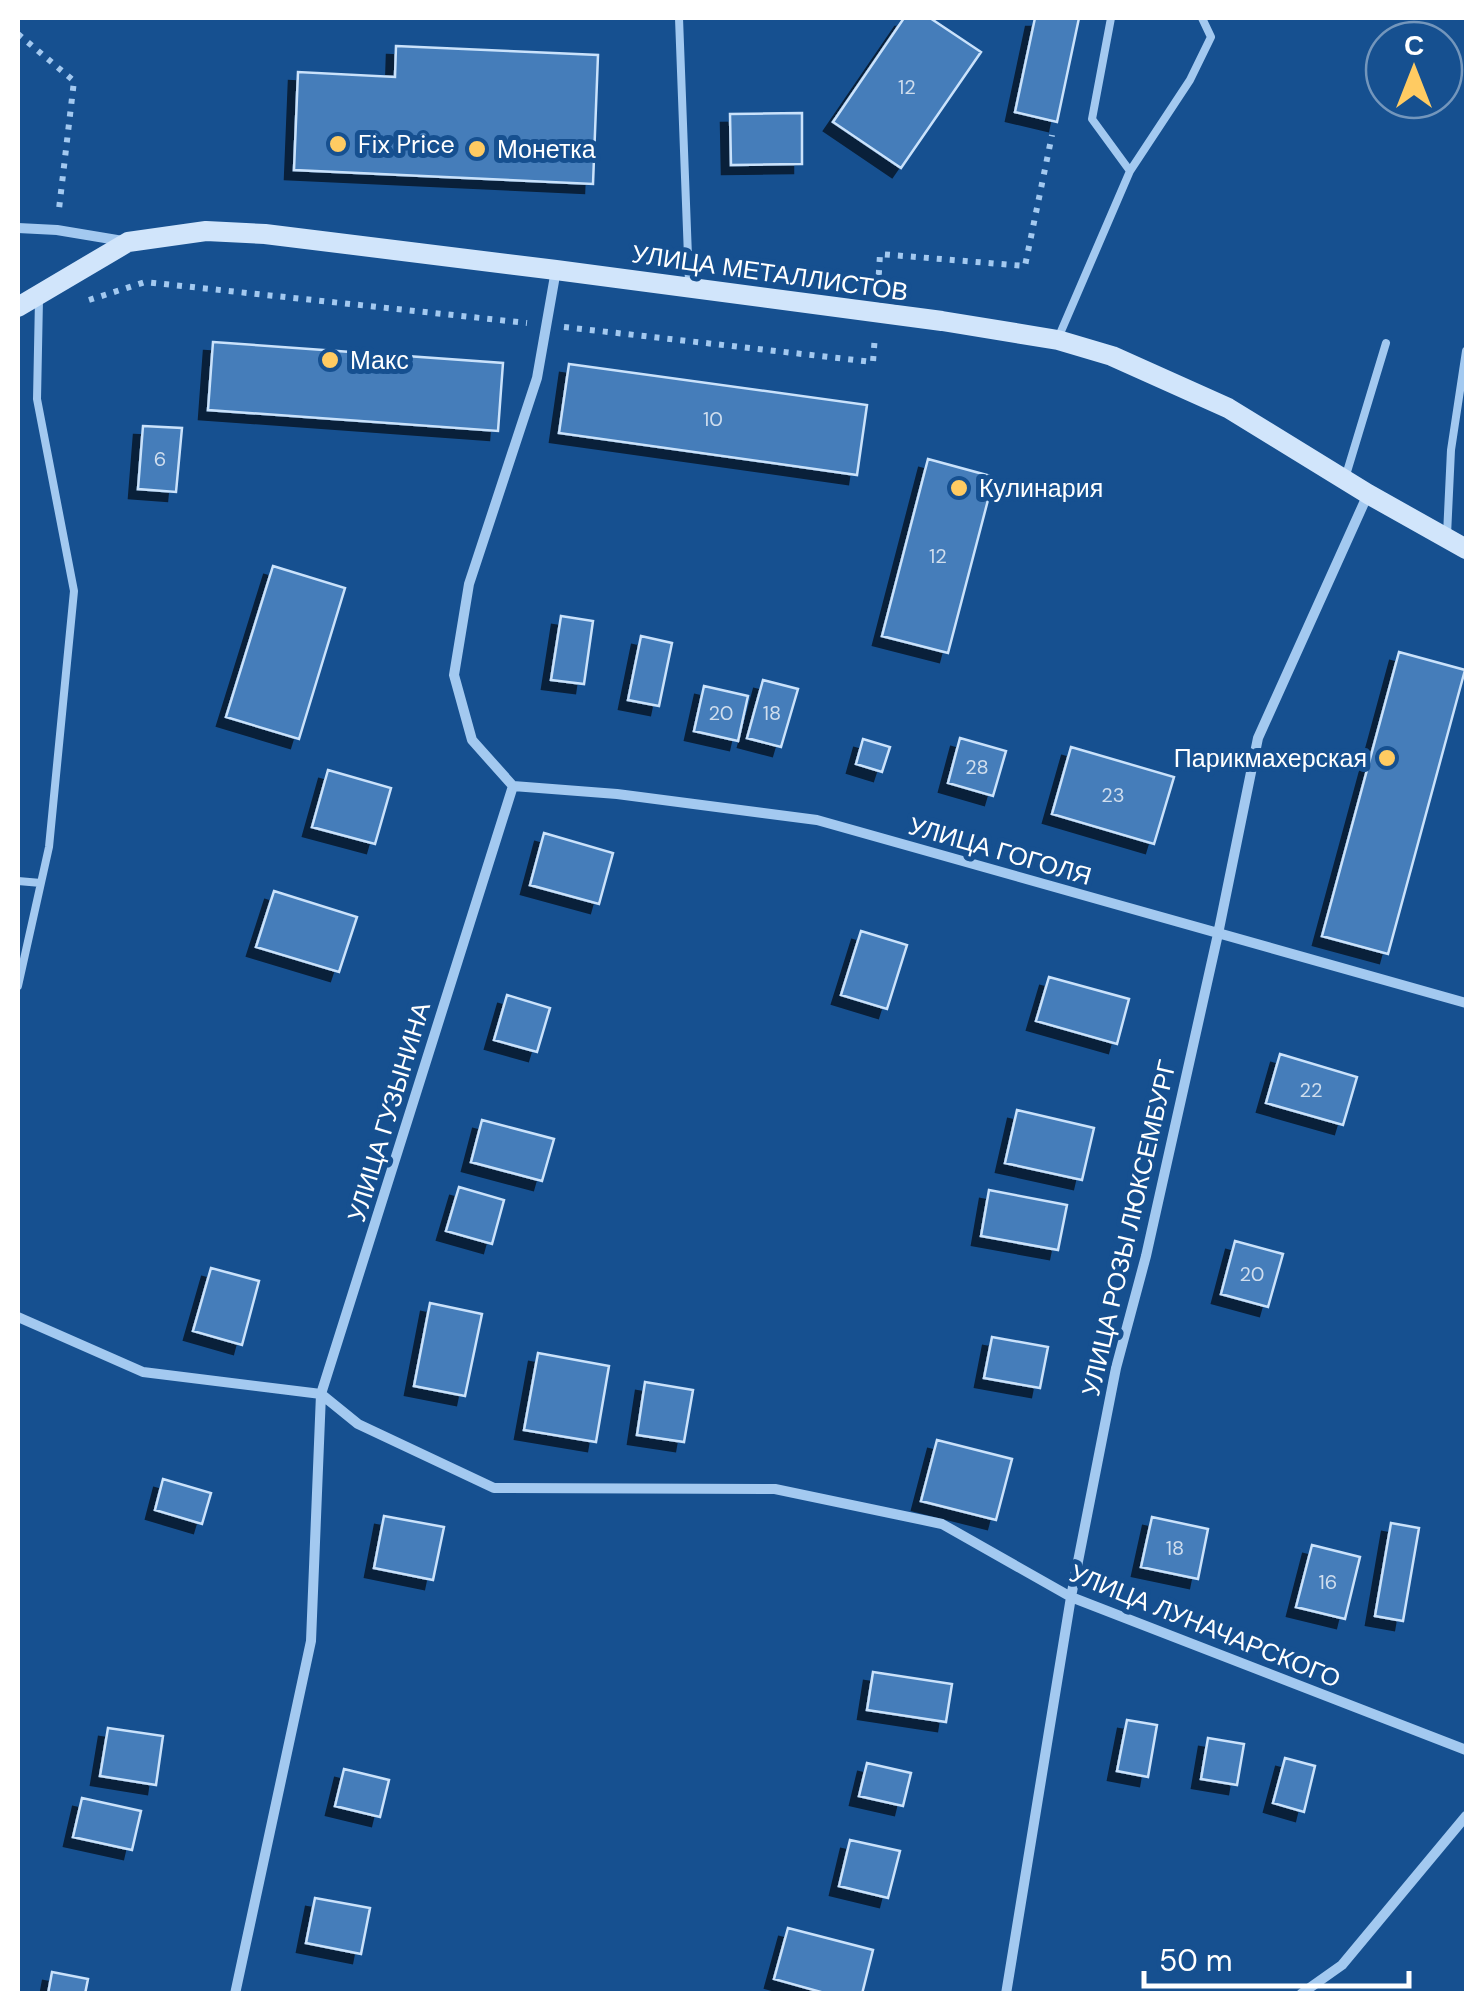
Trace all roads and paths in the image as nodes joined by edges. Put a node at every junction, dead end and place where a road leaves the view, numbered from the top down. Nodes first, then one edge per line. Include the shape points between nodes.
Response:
1 (680, 18) edge
2 (1111, 18) edge
3 (1202, 18) edge
4 (18, 34) edge
5 (1130, 171) junction
6 (18, 228) edge
7 (56, 230) junction
8 (128, 242) junction
9 (556, 270) junction
10 (689, 288) junction
11 (39, 294) junction
12 (18, 307) edge
13 (1058, 340) junction
14 (1386, 343) dead end
15 (1466, 351) edge
16 (1344, 480) junction
17 (1368, 494) junction
18 (1446, 539) junction
19 (1466, 549) edge
20 (513, 786) junction
21 (18, 880) edge
22 (40, 884) junction
23 (1218, 934) junction
24 (18, 986) edge
25 (1466, 1004) edge
26 (18, 1317) edge
27 (321, 1394) junction
28 (1071, 1597) junction
29 (1466, 1750) edge
30 (1466, 1816) edge
31 (235, 1994) edge
32 (1006, 1994) edge
33 (1301, 1994) edge

1 - 10 lane
2 - 5 lane via 1092,119
3 - 5 lane via 1212,37
4 - 7 path via 74,81
5 - 13 lane
6 - 7 street, УЛИЦА МЕТАЛЛИСТОВ
7 - 8 street, УЛИЦА МЕТАЛЛИСТОВ
8 - 9 main road, УЛИЦА МЕТАЛЛИСТОВ via 206,231 265,234
8 - 11 main road
9 - 10 main road, УЛИЦА МЕТАЛЛИСТОВ
9 - 20 street via 538,378 469,584 454,675 472,740
10 - 13 main road, УЛИЦА МЕТАЛЛИСТОВ
11 - 12 main road
11 - 22 lane via 36,400 74,591
13 - 16 main road, УЛИЦА МЕТАЛЛИСТОВ via 1112,356 1228,408
14 - 16 lane
15 - 18 lane
16 - 17 main road, УЛИЦА МЕТАЛЛИСТОВ
17 - 18 main road, УЛИЦА МЕТАЛЛИСТОВ
17 - 23 street, УЛИЦА РОЗЫ ЛЮКСЕМБУРГ via 1258,738
18 - 19 main road, УЛИЦА МЕТАЛЛИСТОВ
20 - 23 street, УЛИЦА ГОГОЛЯ via 816,820
20 - 27 street, УЛИЦА ГУЗЫНИНА
21 - 22 lane
22 - 24 lane
23 - 25 street, УЛИЦА ГОГОЛЯ
23 - 28 street, УЛИЦА РОЗЫ ЛЮКСЕМБУРГ via 1116,1368
26 - 27 street via 143,1372
27 - 28 street, УЛИЦА ЛУНАЧАРСКОГО via 358,1424 494,1488 775,1490 942,1524
27 - 31 street, УЛИЦА ГУЗЫНИНА via 311,1640
28 - 29 street, УЛИЦА ЛУНАЧАРСКОГО
28 - 32 street, УЛИЦА РОЗЫ ЛЮКСЕМБУРГ
30 - 33 street via 1342,1965

